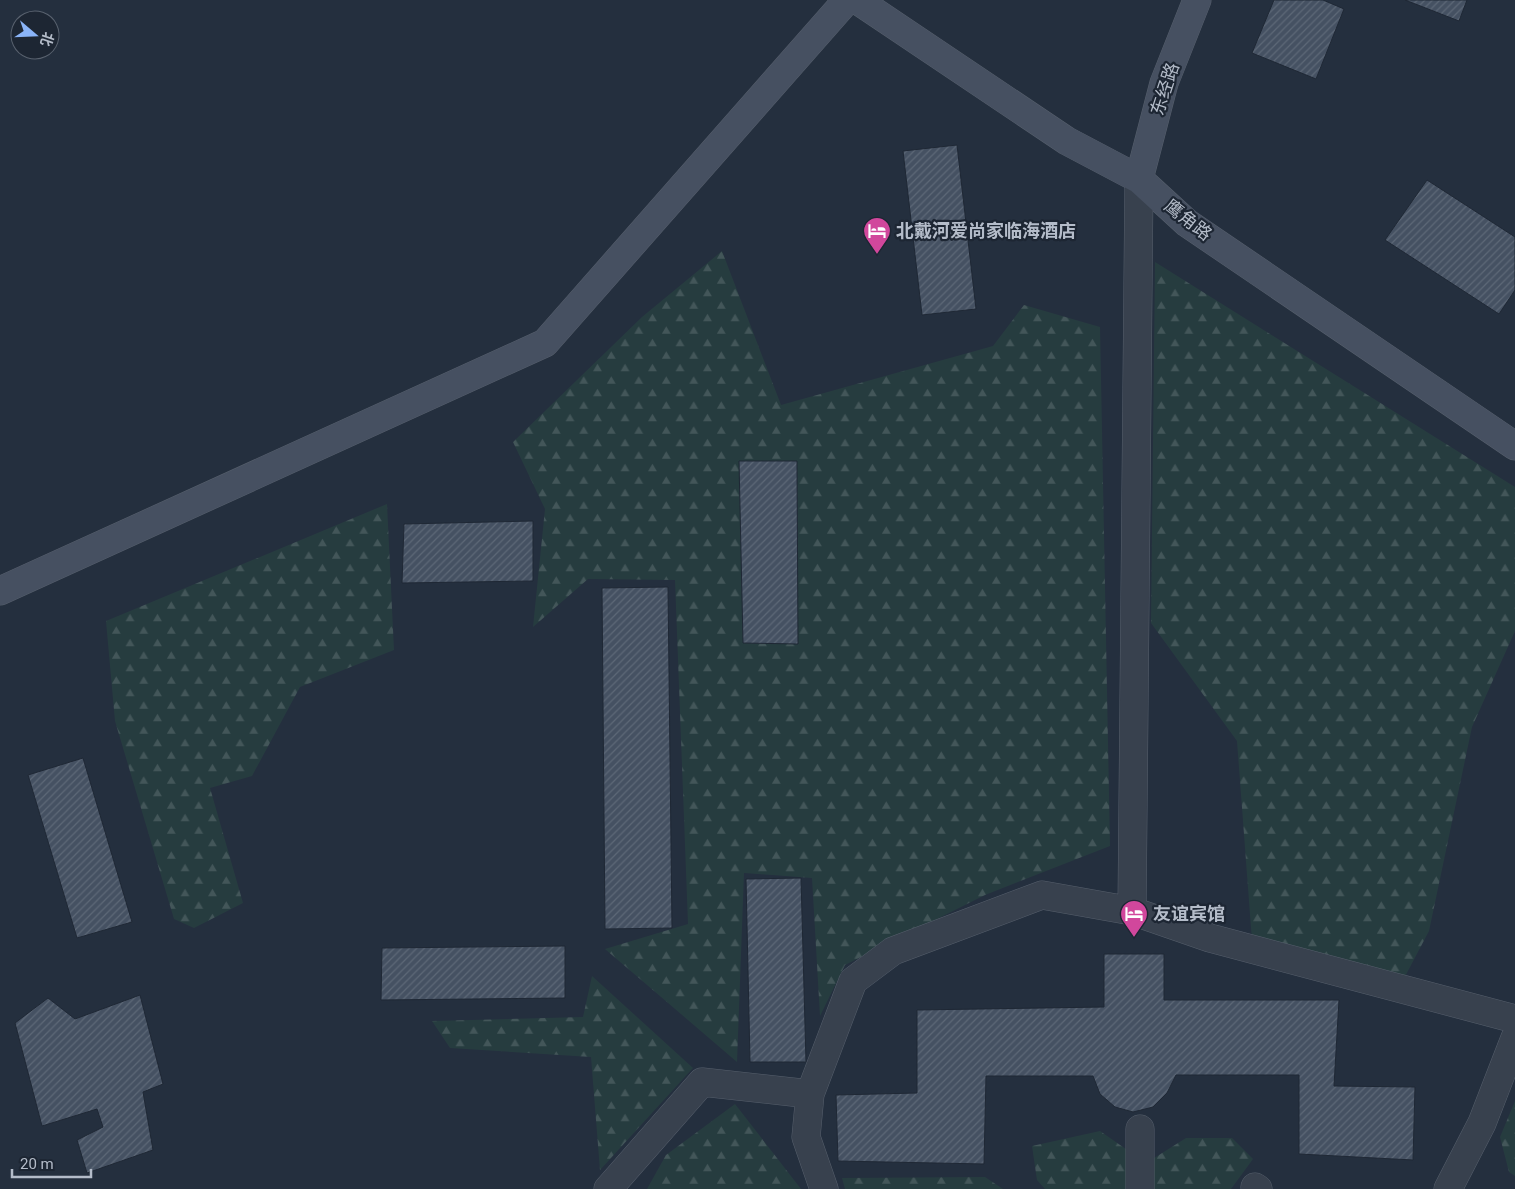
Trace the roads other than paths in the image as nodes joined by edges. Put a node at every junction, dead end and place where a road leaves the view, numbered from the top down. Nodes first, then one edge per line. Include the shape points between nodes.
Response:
1 (847, 0) edge
2 (857, 0) edge
3 (1197, 0) edge
4 (1139, 179) junction
5 (1515, 446) edge
6 (0, 591) edge
7 (1132, 911) junction
8 (1515, 1019) edge
9 (1515, 1038) edge
10 (810, 1094) junction
11 (1140, 1129) dead end
12 (608, 1189) edge
13 (824, 1189) edge
14 (1140, 1189) edge
15 (1448, 1189) edge

1 - 6 street via 545,343
2 - 4 street, 鹰角路 via 1067,141
3 - 4 street, 东经路 via 1164,83
4 - 5 street, 鹰角路 via 1187,223
4 - 7 street
7 - 8 street via 1210,938
7 - 10 street via 1042,895 893,951 853,981
9 - 15 street via 1482,1124
10 - 12 street via 702,1082
10 - 13 street via 806,1137
11 - 14 street

